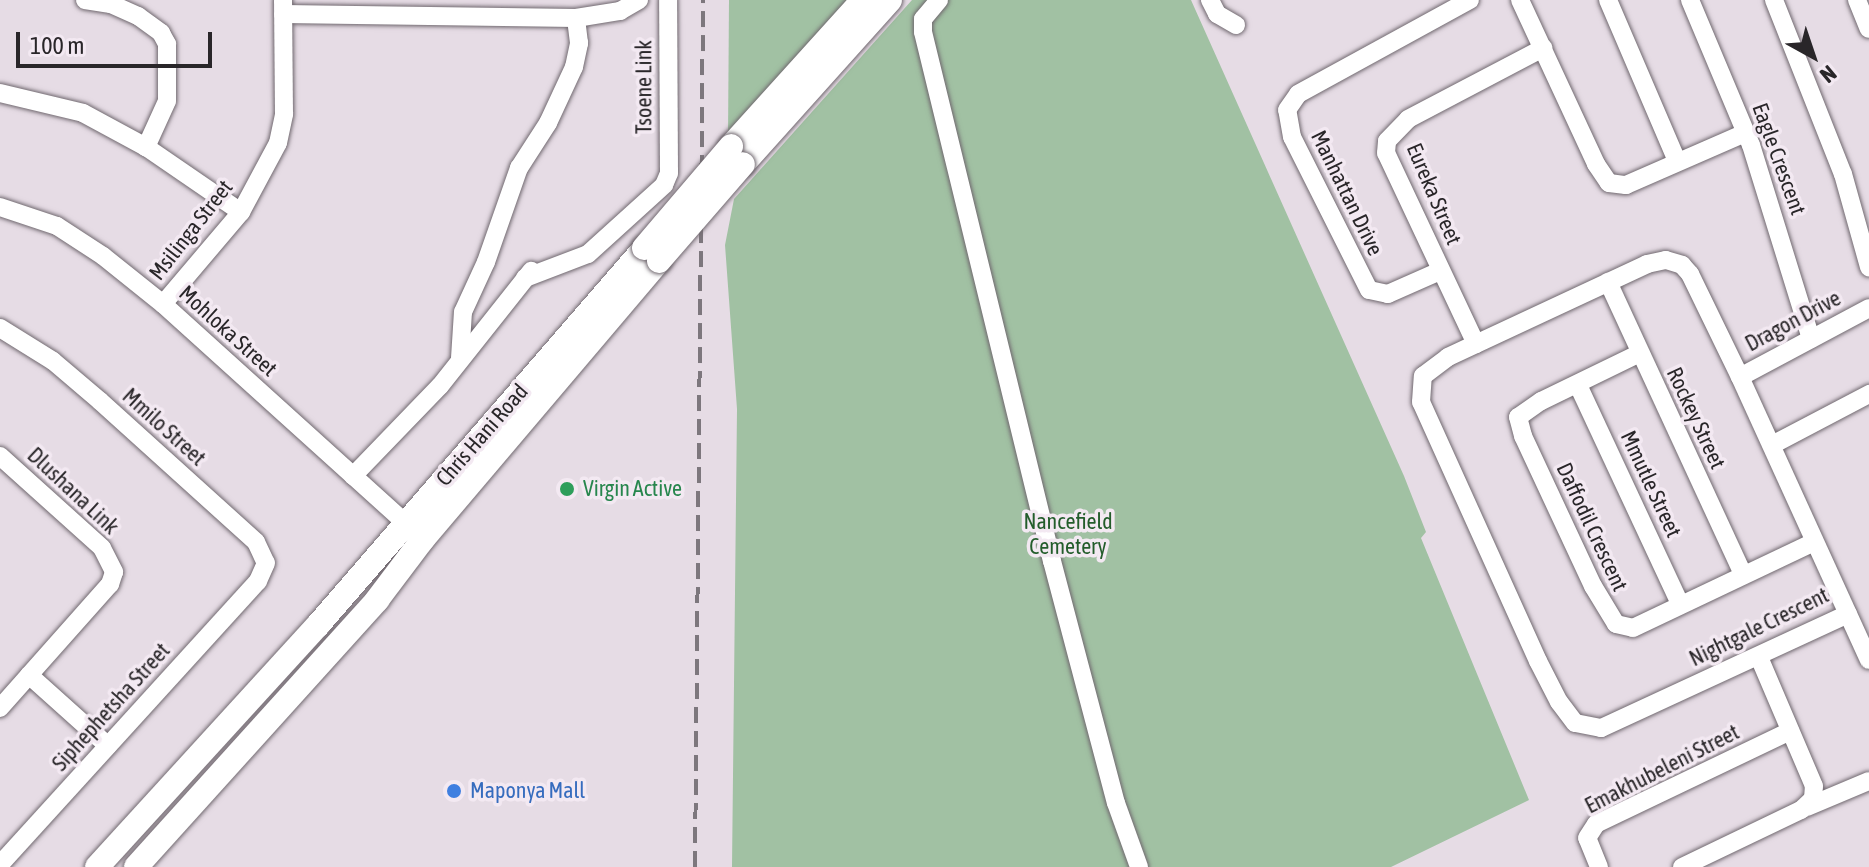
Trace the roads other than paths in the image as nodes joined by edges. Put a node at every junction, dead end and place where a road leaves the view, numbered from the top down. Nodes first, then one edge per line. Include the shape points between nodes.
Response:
1 (85, 0) edge
2 (639, 0) edge
3 (668, 0) edge
4 (863, 0) edge
5 (890, 0) edge
6 (939, 0) edge
7 (1210, 0) edge
8 (1470, 0) edge
9 (1520, 0) edge
10 (1608, 0) edge
11 (1690, 0) edge
12 (1774, 0) edge
13 (1857, 0) edge
14 (283, 7) edge
15 (576, 18) junction
16 (1236, 25) dead end
17 (1869, 29) edge
18 (1543, 48) junction
19 (0, 93) edge
20 (1745, 133) junction
21 (146, 147) junction
22 (737, 155) junction
23 (1677, 161) junction
24 (0, 207) edge
25 (241, 212) junction
26 (652, 255) junction
27 (1869, 267) edge
28 (1440, 271) junction
29 (1608, 282) junction
30 (163, 304) junction
31 (1869, 308) edge
32 (0, 328) edge
33 (1811, 339) junction
34 (1476, 344) junction
35 (1640, 353) junction
36 (460, 358) junction
37 (1740, 377) junction
38 (1578, 385) junction
39 (1869, 394) edge
40 (1772, 445) junction
41 (0, 456) edge
42 (353, 476) junction
43 (404, 523) junction
44 (423, 539) junction
45 (1814, 542) junction
46 (1743, 574) junction
47 (258, 581) joint
48 (1680, 604) junction
49 (1848, 614) junction
50 (1759, 657) junction
51 (1869, 660) edge
52 (29, 675) junction
53 (0, 708) edge
54 (1790, 731) junction
55 (108, 746) junction
56 (1869, 781) edge
57 (1807, 807) junction
58 (0, 865) edge
59 (97, 867) edge
60 (136, 867) edge
61 (1139, 867) edge
62 (1599, 867) edge
63 (1682, 867) edge

1 - 21 street via 138,16 167,44 167,101
2 - 15 street via 620,11
3 - 36 street, Tsoene Link via 669,173 664,185 588,254 529,273
4 - 22 main road, Chris Hani Road
5 - 22 main road, Chris Hani Road
6 - 61 street via 923,19 923,32 1052,561 1116,803
7 - 16 street via 1217,14
8 - 28 street, Manhattan Drive via 1298,94 1287,110 1292,137 1369,290 1388,294
9 - 18 street
10 - 23 street
11 - 20 street, Eagle Crescent
12 - 27 street via 1843,174
13 - 17 street
14 - 15 street
14 - 25 street, Msilinga Street via 283,128
15 - 36 street via 579,43 574,67 519,168 463,312
18 - 23 street via 1609,183 1626,185
18 - 28 street, Eureka Street via 1408,119 1387,141 1386,153
19 - 21 street via 83,113
20 - 23 street
20 - 33 street, Eagle Crescent
21 - 25 street
22 - 26 main road, Chris Hani Road, bridge
24 - 30 street, Mohloka Street via 30,214 80,239
25 - 30 street, Msilinga Street
26 - 43 main road, Chris Hani Road
26 - 44 main road, Chris Hani Road
28 - 34 street, Eureka Street
29 - 34 street, Nightgale Crescent
29 - 35 street, Rockey Street
29 - 37 street, Nightgale Crescent via 1657,261 1682,265
30 - 42 street, Mohloka Street
31 - 33 street, Dragon Drive
32 - 47 street, Mmilo Street via 53,361 256,542 266,563
33 - 37 street, Dragon Drive
34 - 50 street, Nightgale Crescent via 1430,367 1420,384 1421,402 1567,716 1586,728 1601,728
35 - 38 street, Daffodil Crescent
35 - 46 street, Rockey Street
36 - 42 street via 413,416
37 - 40 street, Nightgale Crescent
38 - 48 street, Mmutle Street
38 - 48 street, Daffodil Crescent via 1518,417 1533,458 1604,609 1616,624 1633,628
39 - 40 street
40 - 45 street, Nightgale Crescent
41 - 52 street, Dlushana Link via 102,548 114,572 110,584
42 - 43 street, Mohloka Street
43 - 44 street, Mohloka Street
43 - 59 main road, Chris Hani Road
44 - 60 main road, Chris Hani Road via 377,600
45 - 46 street, Daffodil Crescent
45 - 49 street, Nightgale Crescent
46 - 48 street, Daffodil Crescent
47 - 55 street, Siphephetsha Street
49 - 50 street, Nightgale Crescent
49 - 51 street
50 - 54 street
52 - 53 street, Dlushana Link
52 - 55 street
54 - 57 street via 1814,786
54 - 62 street, Emakhubeleni Street via 1596,824 1587,838
55 - 58 street, Siphephetsha Street
56 - 57 street
57 - 63 street

